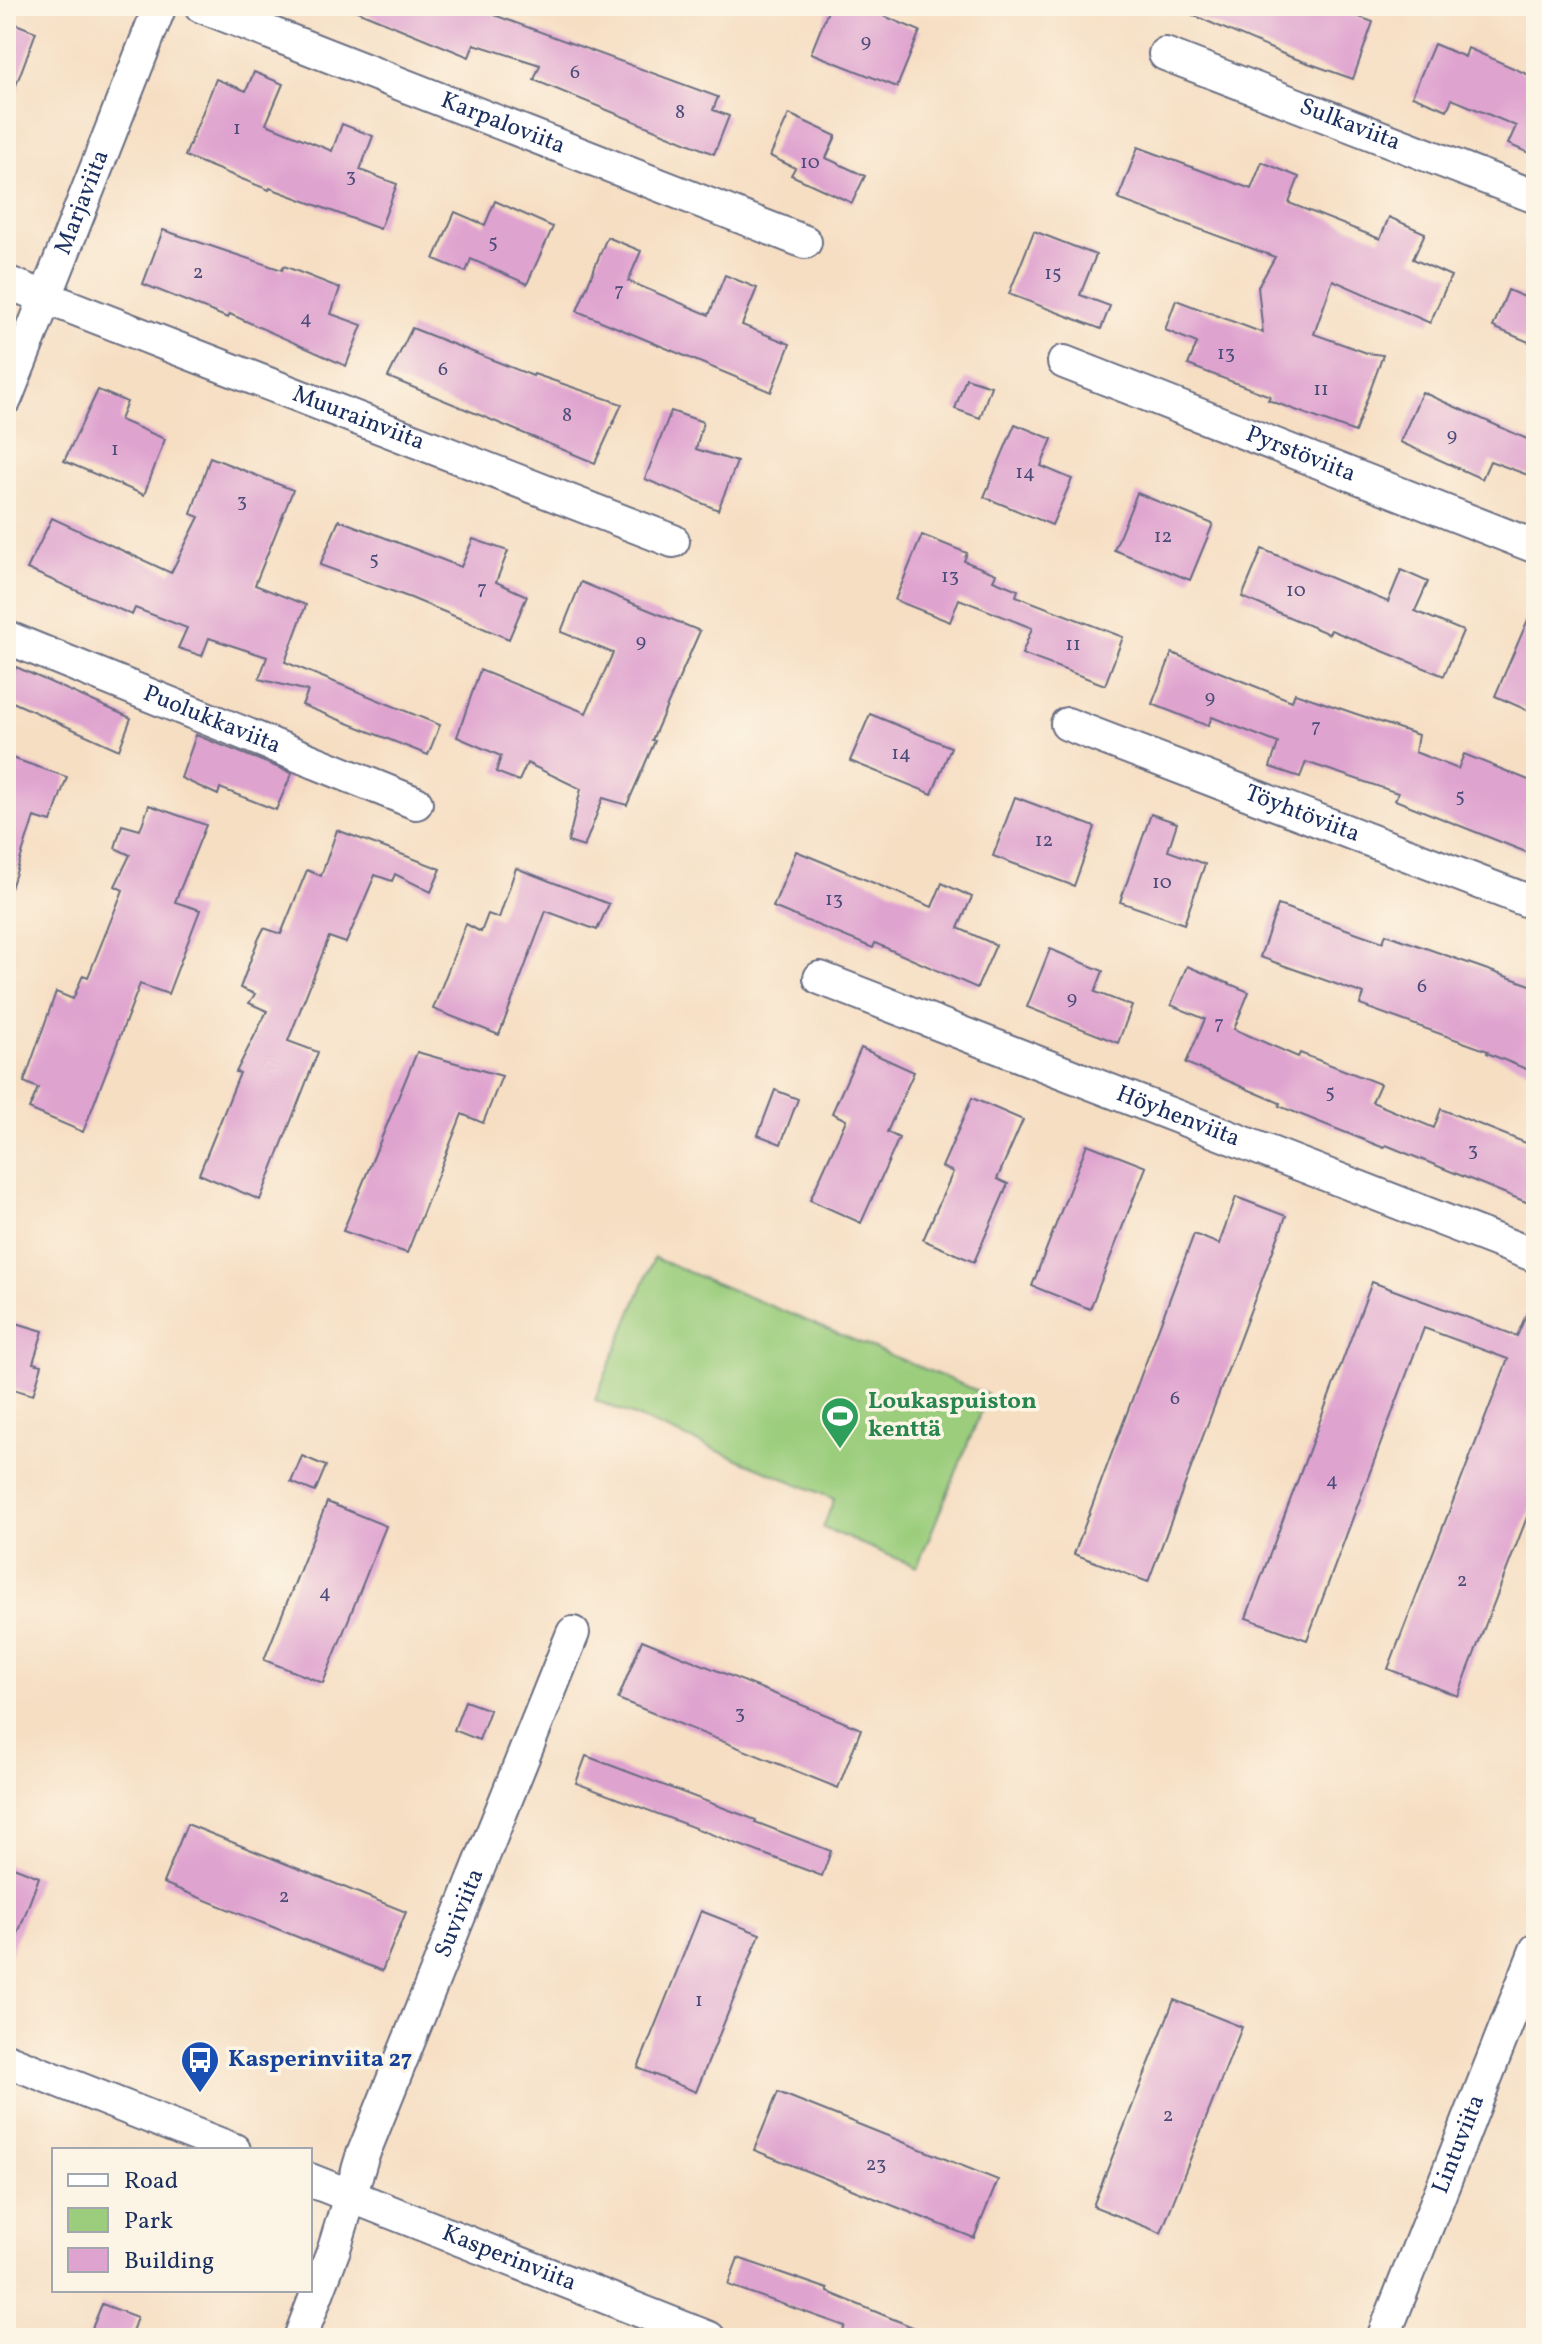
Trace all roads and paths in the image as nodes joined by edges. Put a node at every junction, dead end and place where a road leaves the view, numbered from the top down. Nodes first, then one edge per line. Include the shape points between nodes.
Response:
1 (160, 6) edge
2 (201, 6) edge
3 (1165, 54) dead end
4 (1536, 197) edge
5 (805, 242) dead end
6 (6, 282) edge
7 (44, 296) junction
8 (1064, 362) dead end
9 (6, 398) edge
10 (673, 541) dead end
11 (1536, 547) edge
12 (6, 637) edge
13 (1067, 724) dead end
14 (416, 803) dead end
15 (1536, 904) edge
16 (820, 978) dead end
17 (1536, 1256) edge
18 (573, 1633) dead end
19 (1536, 1950) edge
20 (6, 2060) edge
21 (229, 2148) edge
22 (312, 2181) edge
23 (350, 2196) junction
24 (300, 2338) edge
25 (709, 2338) edge
26 (1383, 2338) edge

1 - 7 street, Marjaviita
2 - 5 street, Karpaloviita
3 - 4 street, Sulkaviita
6 - 7 street, Muurainviita
7 - 9 street, Marjaviita
7 - 10 street, Muurainviita
8 - 11 street, Pyrstöviita
12 - 14 street, Puolukkaviita
13 - 15 street, Töyhtöviita
16 - 17 street, Höyhenviita
18 - 23 street, Suviviita
19 - 26 street, Lintuviita
20 - 21 street
22 - 23 street, Kasperinviita
23 - 24 street, Suviviita
23 - 25 street, Kasperinviita

